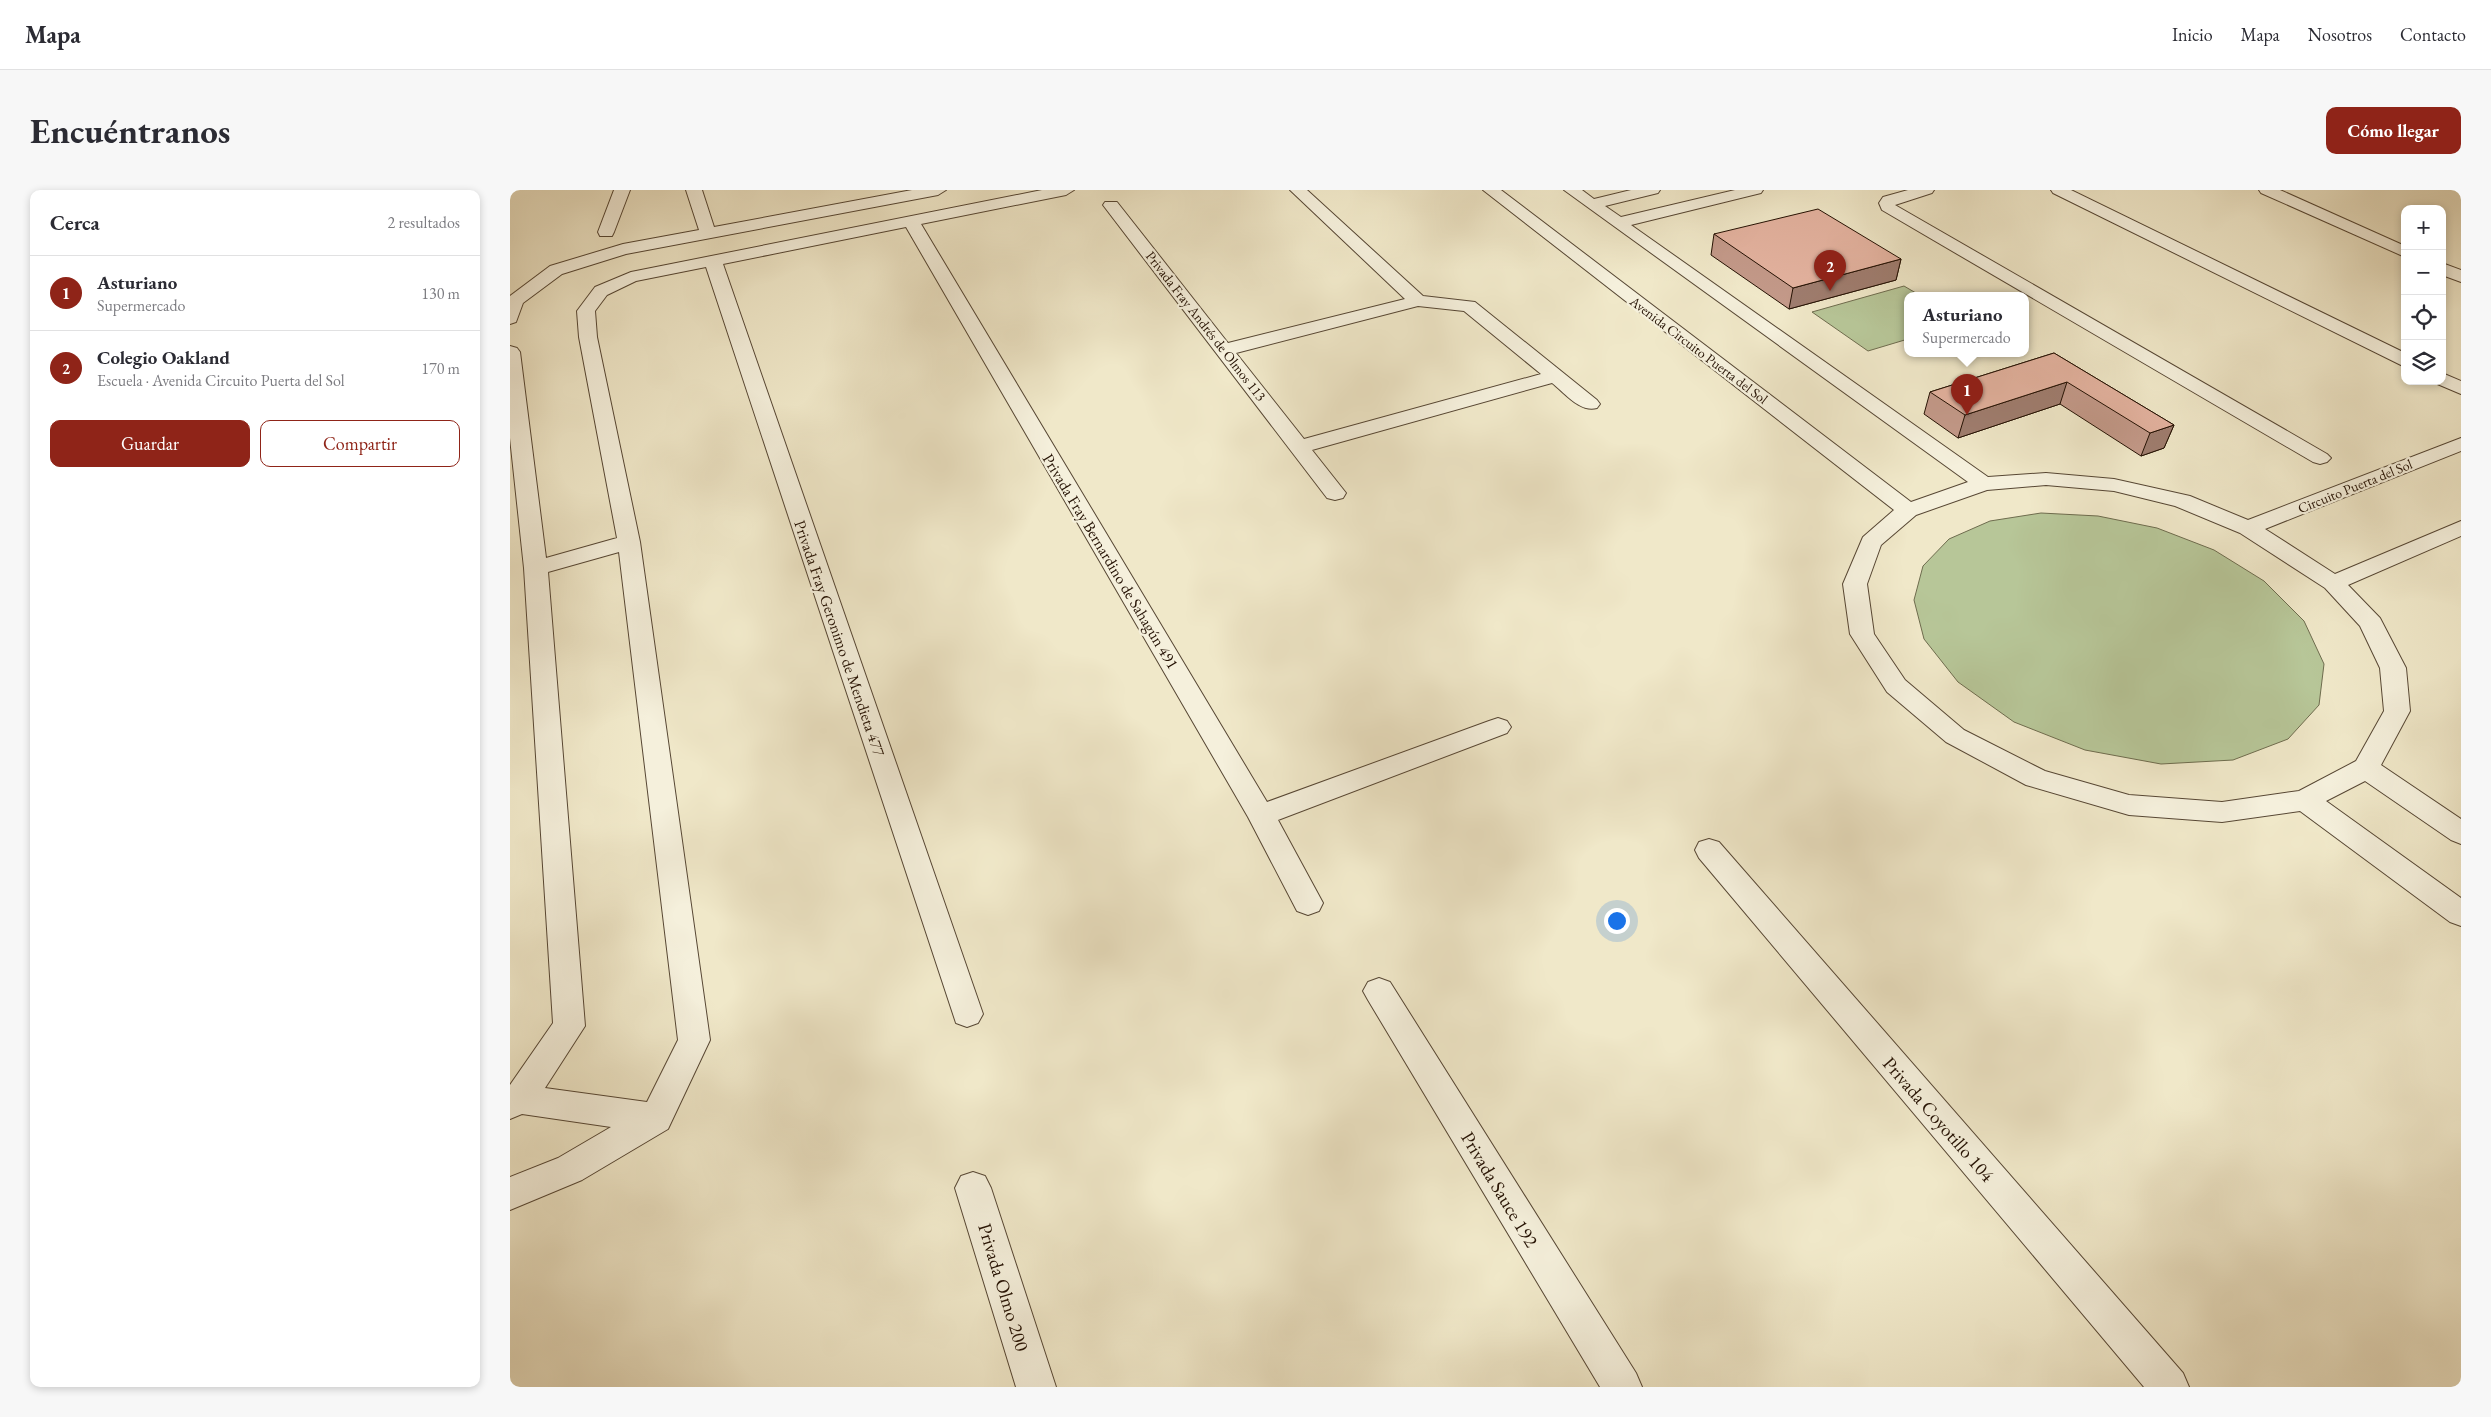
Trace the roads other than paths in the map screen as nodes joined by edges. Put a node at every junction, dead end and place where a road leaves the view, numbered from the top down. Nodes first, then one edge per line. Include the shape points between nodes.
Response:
1 (622, 190) edge
2 (694, 190) edge
3 (938, 190) edge
4 (1066, 190) edge
5 (1298, 190) edge
6 (1491, 190) edge
7 (1572, 190) edge
8 (1652, 190) edge
9 (1755, 190) edge
10 (1926, 190) edge
11 (2059, 190) edge
12 (2267, 190) edge
13 (1592, 204) junction
14 (1111, 205) dead end
15 (911, 221) junction
16 (1618, 223) junction
17 (606, 232) dead end
18 (708, 233) junction
19 (2401, 250) edge
20 (713, 261) junction
21 (2446, 270) edge
22 (2461, 277) edge
23 (1418, 301) junction
24 (510, 318) edge
25 (1224, 350) junction
26 (510, 352) edge
27 (2401, 358) edge
28 (1554, 376) junction
29 (2446, 381) edge
30 (2461, 388) edge
31 (1590, 404) dead end
32 (2461, 444) edge
33 (1300, 447) junction
34 (2320, 458) dead end
35 (1984, 484) junction
36 (1336, 493) dead end
37 (1908, 510) junction
38 (2248, 528) junction
39 (2461, 528) edge
40 (628, 542) junction
41 (536, 568) junction
42 (2333, 583) junction
43 (1498, 727) dead end
44 (2366, 768) junction
45 (2305, 800) junction
46 (1261, 815) junction
47 (2461, 833) edge
48 (1709, 850) dead end
49 (1308, 903) dead end
50 (2461, 914) edge
51 (1379, 991) dead end
52 (967, 1014) dead end
53 (515, 1102) edge
54 (656, 1118) junction
55 (973, 1188) dead end
56 (510, 1194) edge
57 (1036, 1387) edge
58 (1622, 1387) edge
59 (2169, 1387) edge

1 - 17 street
2 - 18 street
3 - 18 street
4 - 15 street
5 - 23 street
6 - 37 street, Avenida Circuito Puerta del Sol
7 - 13 street
8 - 13 street
9 - 16 street
10 - 34 street via 1889,200 1886,204
11 - 27 street
12 - 19 street
13 - 16 street
14 - 25 street, Privada Fray Andrés de Olmos 113
15 - 20 street
15 - 46 street, Privada Fray Bernardino de Sahagún 491
16 - 35 street
18 - 24 street via 623,249 556,270 515,300
20 - 40 street via 631,277 600,291 586,312
20 - 52 street, Privada Fray Geronimo de Mendieta 477
21 - 22 street
23 - 25 street
23 - 28 street via 1469,306
25 - 33 street, Privada Fray Andrés de Olmos 113
26 - 41 street
28 - 31 street
28 - 33 street
29 - 30 street
32 - 38 street, Circuito Puerta del Sol
33 - 36 street, Privada Fray Andrés de Olmos 113
35 - 37 street
35 - 38 street via 2046,480 2114,485 2182,502
37 - 45 street via 1871,542 1855,584 1862,634 1896,686 1955,736 2036,778 2129,805 2222,812
38 - 42 street
39 - 42 street
40 - 41 street
40 - 54 street via 694,1040
41 - 53 street via 569,1026
42 - 44 street via 2371,623 2393,668 2397,711
43 - 46 street
44 - 45 street
44 - 47 street
45 - 50 street
46 - 49 street, Privada Fray Bernardino de Sahagún 491
48 - 59 street, Privada Coyotillo 104
51 - 58 street, Privada Sauce 192
53 - 54 street
54 - 56 street via 570,1169
55 - 57 street, Privada Olmo 200

